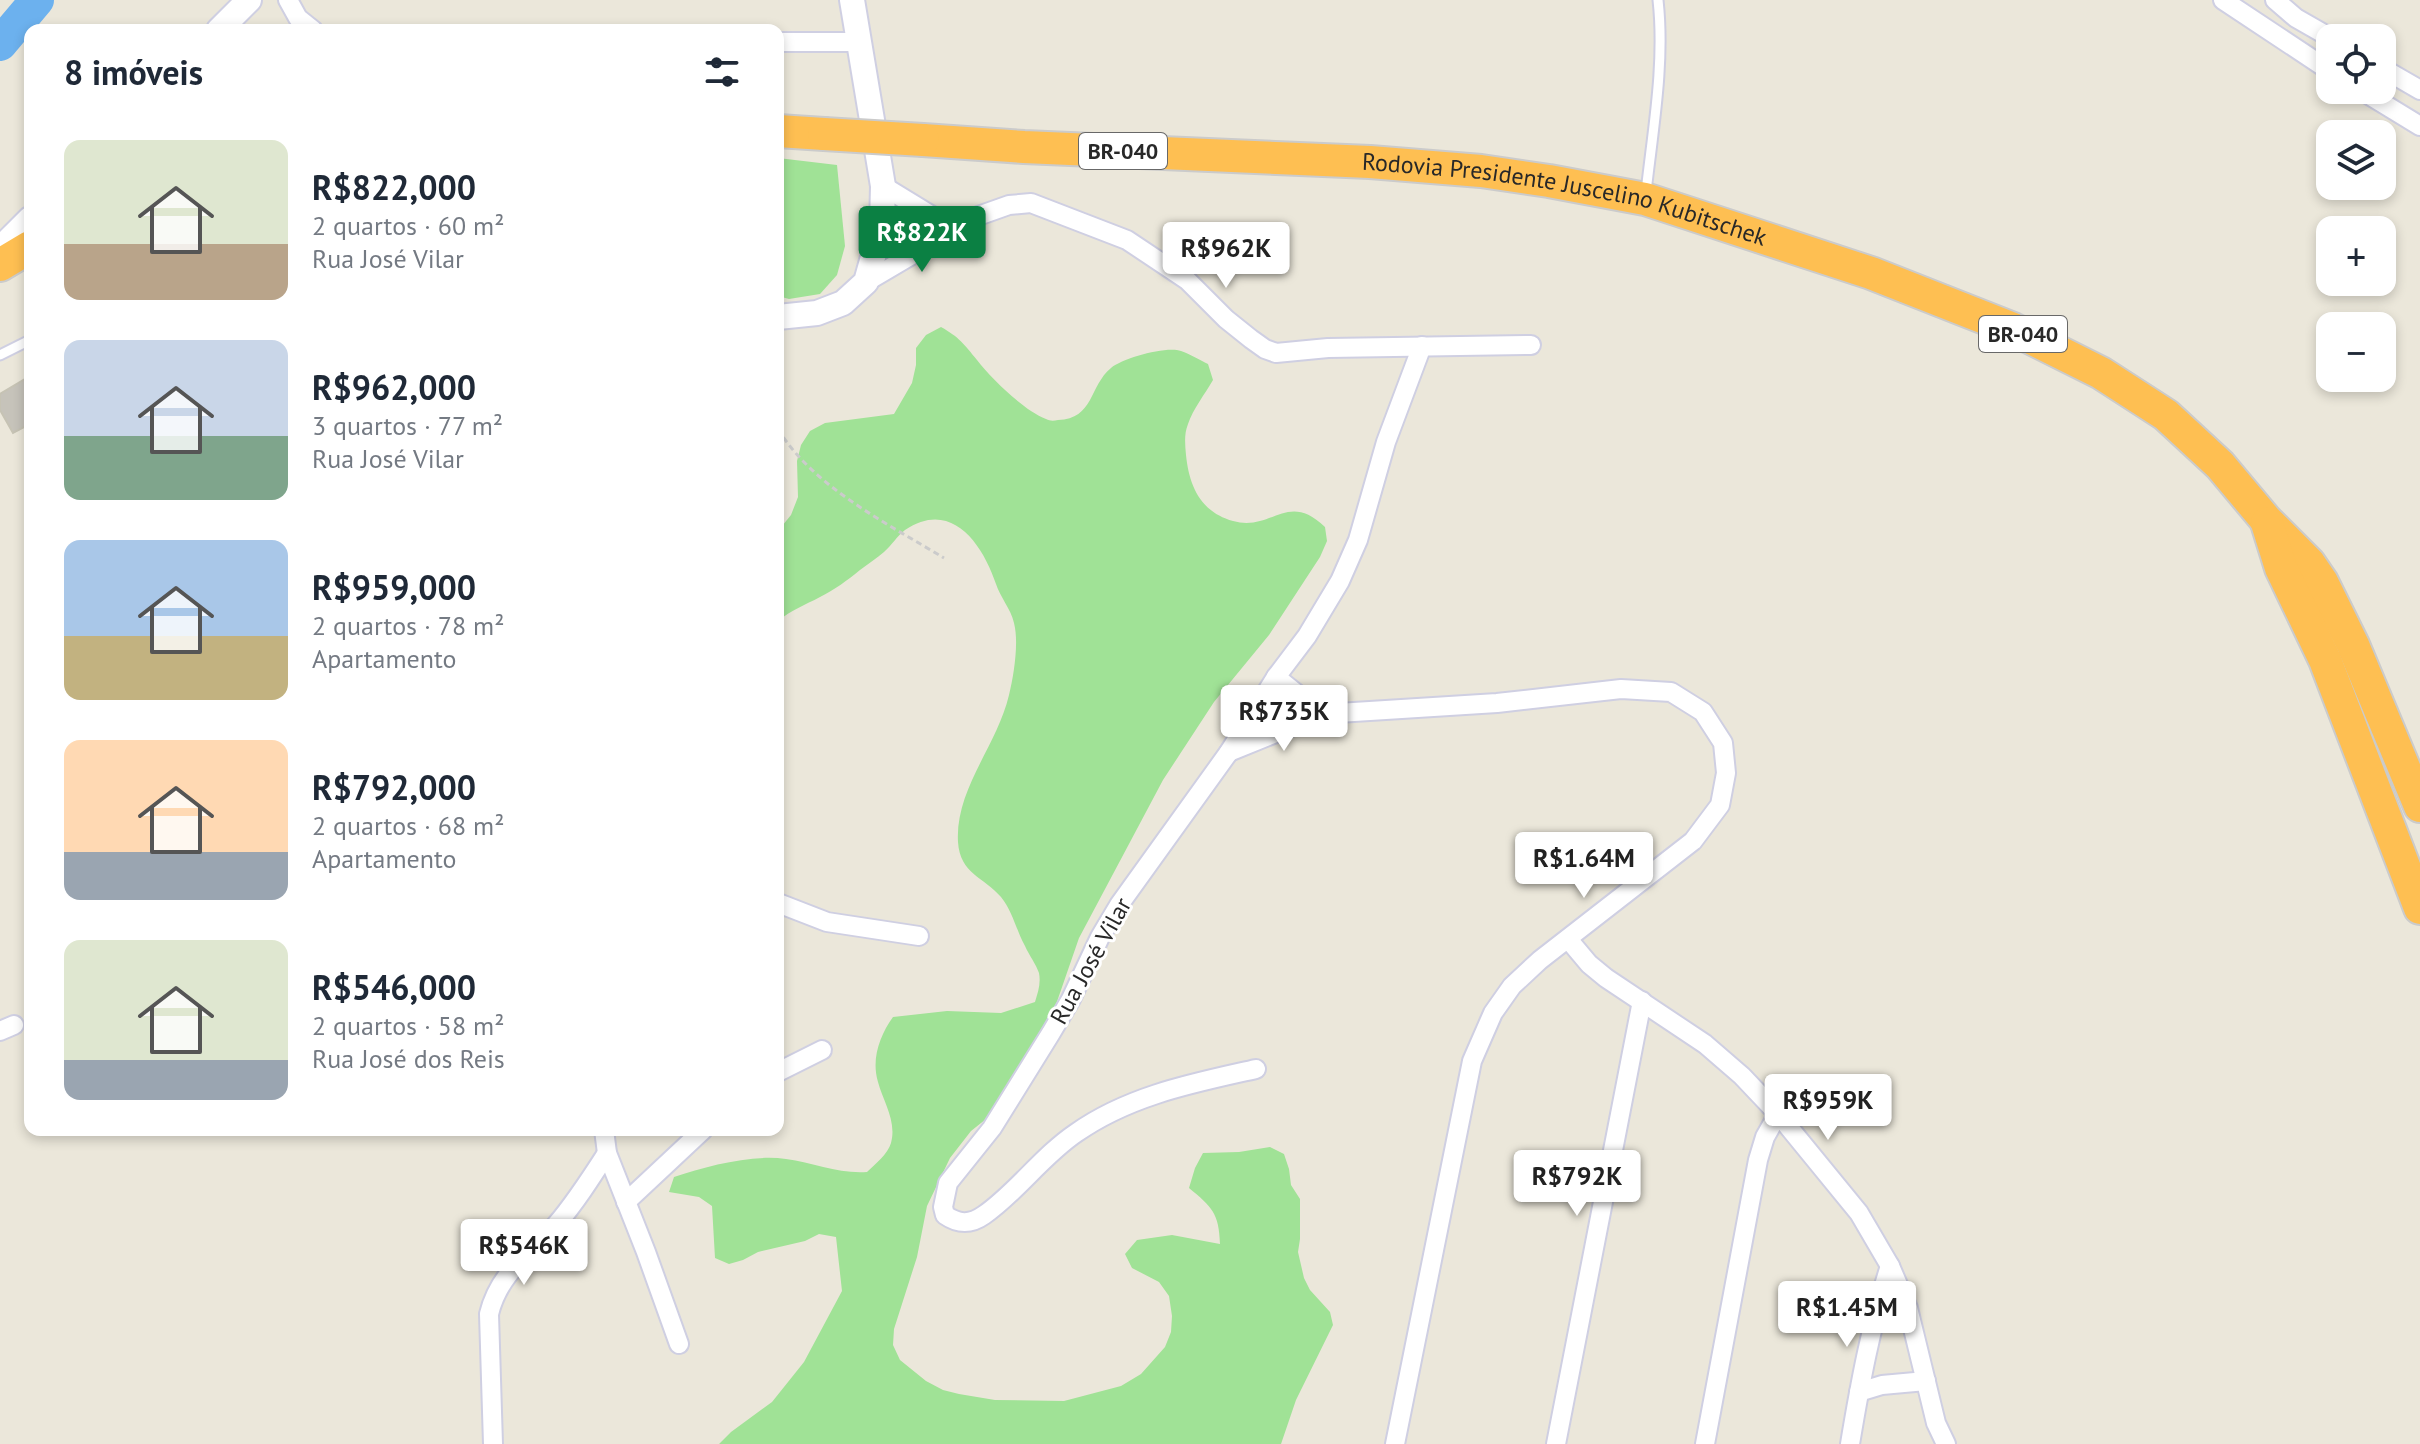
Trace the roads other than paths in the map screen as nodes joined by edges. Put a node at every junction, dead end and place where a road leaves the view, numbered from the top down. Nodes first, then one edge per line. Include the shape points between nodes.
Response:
1 (249, 0) edge
2 (257, 0) edge
3 (288, 0) edge
4 (852, 0) edge
5 (1658, 0) edge
6 (2223, 0) edge
7 (2275, 0) edge
8 (225, 24) edge
9 (246, 24) edge
10 (306, 24) edge
11 (2316, 29) edge
12 (784, 42) edge
13 (858, 42) junction
14 (2316, 62) edge
15 (2396, 76) edge
16 (2420, 90) edge
17 (2384, 104) edge
18 (2420, 126) edge
19 (784, 131) edge
20 (883, 186) junction
21 (1645, 199) junction
22 (24, 225) edge
23 (955, 230) junction
24 (0, 249) edge
25 (24, 251) edge
26 (0, 265) edge
27 (24, 267) edge
28 (0, 276) edge
29 (866, 282) junction
30 (784, 316) edge
31 (24, 343) edge
32 (1531, 345) dead end
33 (1422, 346) junction
34 (0, 355) edge
35 (2266, 520) junction
36 (1276, 677) junction
37 (1322, 714) junction
38 (1229, 752) junction
39 (2420, 806) edge
40 (784, 905) edge
41 (2420, 908) edge
42 (919, 936) dead end
43 (1568, 939) junction
44 (1642, 1001) junction
45 (822, 1050) dead end
46 (784, 1069) edge
47 (1256, 1069) dead end
48 (1778, 1114) junction
49 (605, 1136) edge
50 (697, 1136) edge
51 (607, 1153) junction
52 (626, 1202) junction
53 (1890, 1266) junction
54 (679, 1344) dead end
55 (1926, 1381) junction
56 (1859, 1392) junction
57 (493, 1444) edge
58 (1395, 1444) edge
59 (1556, 1444) edge
60 (1705, 1444) edge
61 (1850, 1444) edge
62 (1946, 1444) edge

1 - 8 main road
2 - 9 main road
3 - 10 street
4 - 13 main road
5 - 21 lane via 1658,85
6 - 14 street
7 - 11 street
12 - 13 street
13 - 20 main road
15 - 16 street
17 - 18 street
19 - 21 highway, Rodovia Presidente Juscelino Kubitschek / BR-040, bridge via 1370,162 1481,171
20 - 23 street
20 - 29 main road via 882,225
21 - 35 highway, Rodovia Presidente Juscelino Kubitschek / BR-040 via 1871,273 2013,329 2101,373 2166,415 2220,465
22 - 24 main road
23 - 29 street
23 - 33 street via 978,216 1031,203 1127,240 1187,280 1265,349 1290,353
25 - 26 highway
27 - 28 main road
29 - 30 main road via 843,303 817,313
31 - 34 lane
32 - 33 street
33 - 36 street, Rua José Vilar via 1351,559
35 - 39 highway, Rodovia Presidente Juscelino Kubitschek / BR-040 via 2322,582
35 - 41 highway, Rodovia Presidente Juscelino Kubitschek / BR-040
36 - 37 street
36 - 38 street, Rua José Vilar
37 - 38 street
37 - 43 street via 1621,689 1671,692 1703,712 1723,743 1726,773 1720,805 1693,841
38 - 47 street, Rua José Vilar via 1106,926 1051,1033 992,1128 948,1183 945,1215 962,1223 983,1217 1077,1132 1120,1108
40 - 42 street via 827,922
43 - 44 street via 1589,964
43 - 58 street via 1512,986 1493,1013 1472,1061
44 - 48 street via 1705,1044
44 - 59 street
45 - 46 street
48 - 53 street via 1859,1213
48 - 60 street via 1758,1160
49 - 51 street
50 - 52 street
51 - 52 street
51 - 57 street via 577,1199 493,1296
52 - 54 street
53 - 55 street via 1908,1308
53 - 56 street
55 - 56 street
55 - 62 street
56 - 61 street

